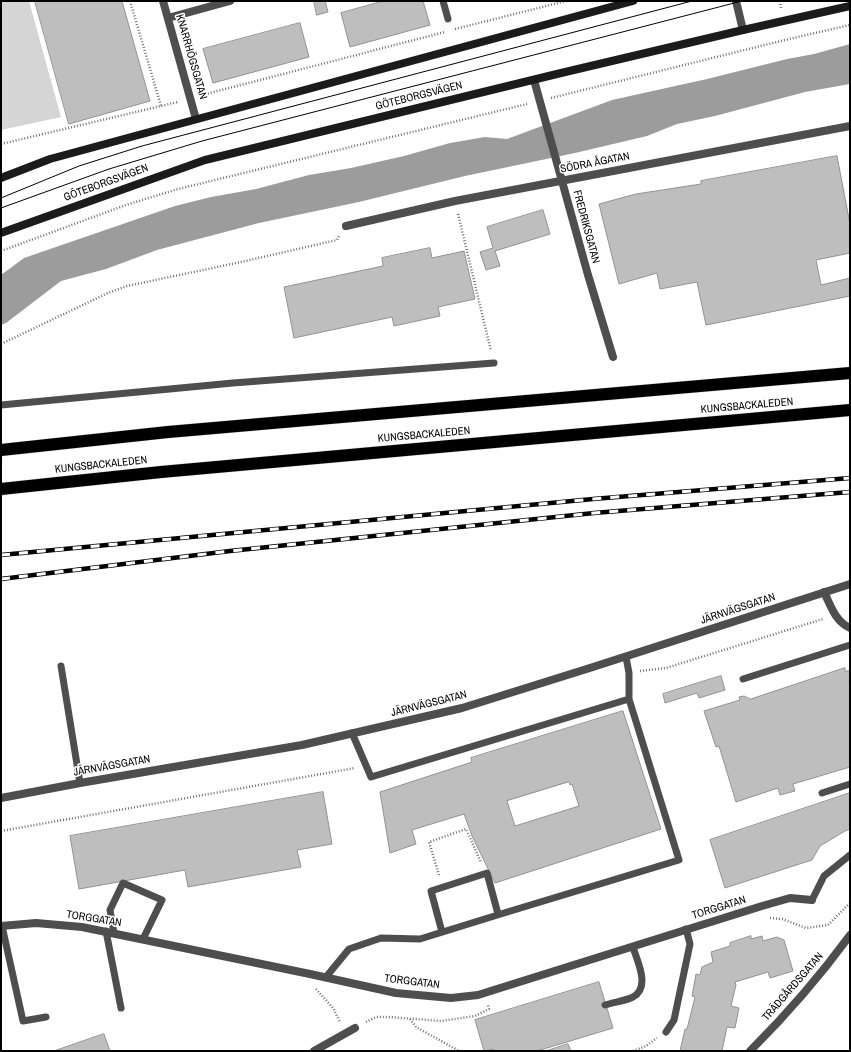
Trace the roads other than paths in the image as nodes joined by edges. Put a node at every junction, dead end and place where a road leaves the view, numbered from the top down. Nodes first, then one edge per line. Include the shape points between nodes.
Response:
1 (163, 1) edge
2 (230, 1) edge
3 (444, 1) edge
4 (633, 1) edge
5 (736, 1) edge
6 (850, 6) edge
7 (168, 18) junction
8 (448, 19) dead end
9 (743, 30) junction
10 (534, 80) junction
11 (196, 119) junction
12 (850, 126) edge
13 (1, 178) edge
14 (562, 180) junction
15 (346, 226) road end
16 (1, 233) edge
17 (613, 357) dead end
18 (494, 363) road end
19 (850, 373) edge
20 (1, 405) edge
21 (850, 410) edge
22 (1, 450) edge
23 (1, 489) edge
24 (850, 584) edge
25 (824, 592) junction
26 (850, 628) edge
27 (850, 644) edge
28 (626, 657) junction
29 (61, 666) dead end
30 (743, 679) dead end
31 (629, 699) junction
32 (352, 733) junction
33 (80, 783) junction
34 (850, 784) edge
35 (822, 793) dead end
36 (1, 798) edge
37 (850, 855) edge
38 (812, 900) joint
39 (498, 914) junction
40 (2, 926) edge
41 (686, 929) junction
42 (110, 932) junction
43 (442, 932) junction
44 (850, 935) edge
45 (144, 939) junction
46 (633, 947) junction
47 (326, 977) junction
48 (605, 1004) dead end
49 (121, 1008) dead end
50 (46, 1016) dead end
51 (355, 1028) road end
52 (666, 1032) road end
53 (314, 1051) edge
54 (750, 1051) edge

1 - 7 street, KNARRHÖGSGATAN
2 - 7 street
3 - 8 lane
4 - 11 main road
5 - 9 street
6 - 9 main road, GÖTEBORGSVÄGEN
7 - 11 street, KNARRHÖGSGATAN
9 - 10 main road, GÖTEBORGSVÄGEN
10 - 14 street, FREDRIKSGATAN
10 - 16 main road, GÖTEBORGSVÄGEN via 205,160
11 - 13 main road via 50,159
12 - 14 street, SÖDRA ÅGATAN
14 - 15 street, SÖDRA ÅGATAN
14 - 17 street, FREDRIKSGATAN
18 - 20 lane via 186,387
19 - 22 highway via 168,432
21 - 23 highway, KUNGSBACKALEDEN via 177,470
24 - 25 street, JÄRNVÄGSGATAN
25 - 26 street via 835,616
25 - 28 street, JÄRNVÄGSGATAN
27 - 30 lane
28 - 31 lane
28 - 32 street, JÄRNVÄGSGATAN via 462,708
29 - 33 lane
31 - 32 lane via 371,777
31 - 39 lane via 679,860
32 - 33 street, JÄRNVÄGSGATAN
33 - 36 street, JÄRNVÄGSGATAN
34 - 35 lane
37 - 38 lane via 824,876
38 - 41 street, TORGGATAN via 790,898
39 - 43 lane
39 - 43 lane via 487,873 443,887 431,891
40 - 42 street, TORGGATAN via 36,923
40 - 50 lane via 23,1021
41 - 46 street, TORGGATAN
41 - 52 lane via 690,944 674,1020
42 - 45 street, TORGGATAN
42 - 45 lane via 110,910 123,882 162,900
42 - 49 lane
43 - 47 lane via 420,939 382,938 349,949
44 - 54 street, TRÄDGÅRDSGATAN via 829,964
45 - 47 street, TORGGATAN
46 - 47 street, TORGGATAN via 478,995 451,998 396,993
46 - 48 lane via 642,978 639,992
51 - 53 street

